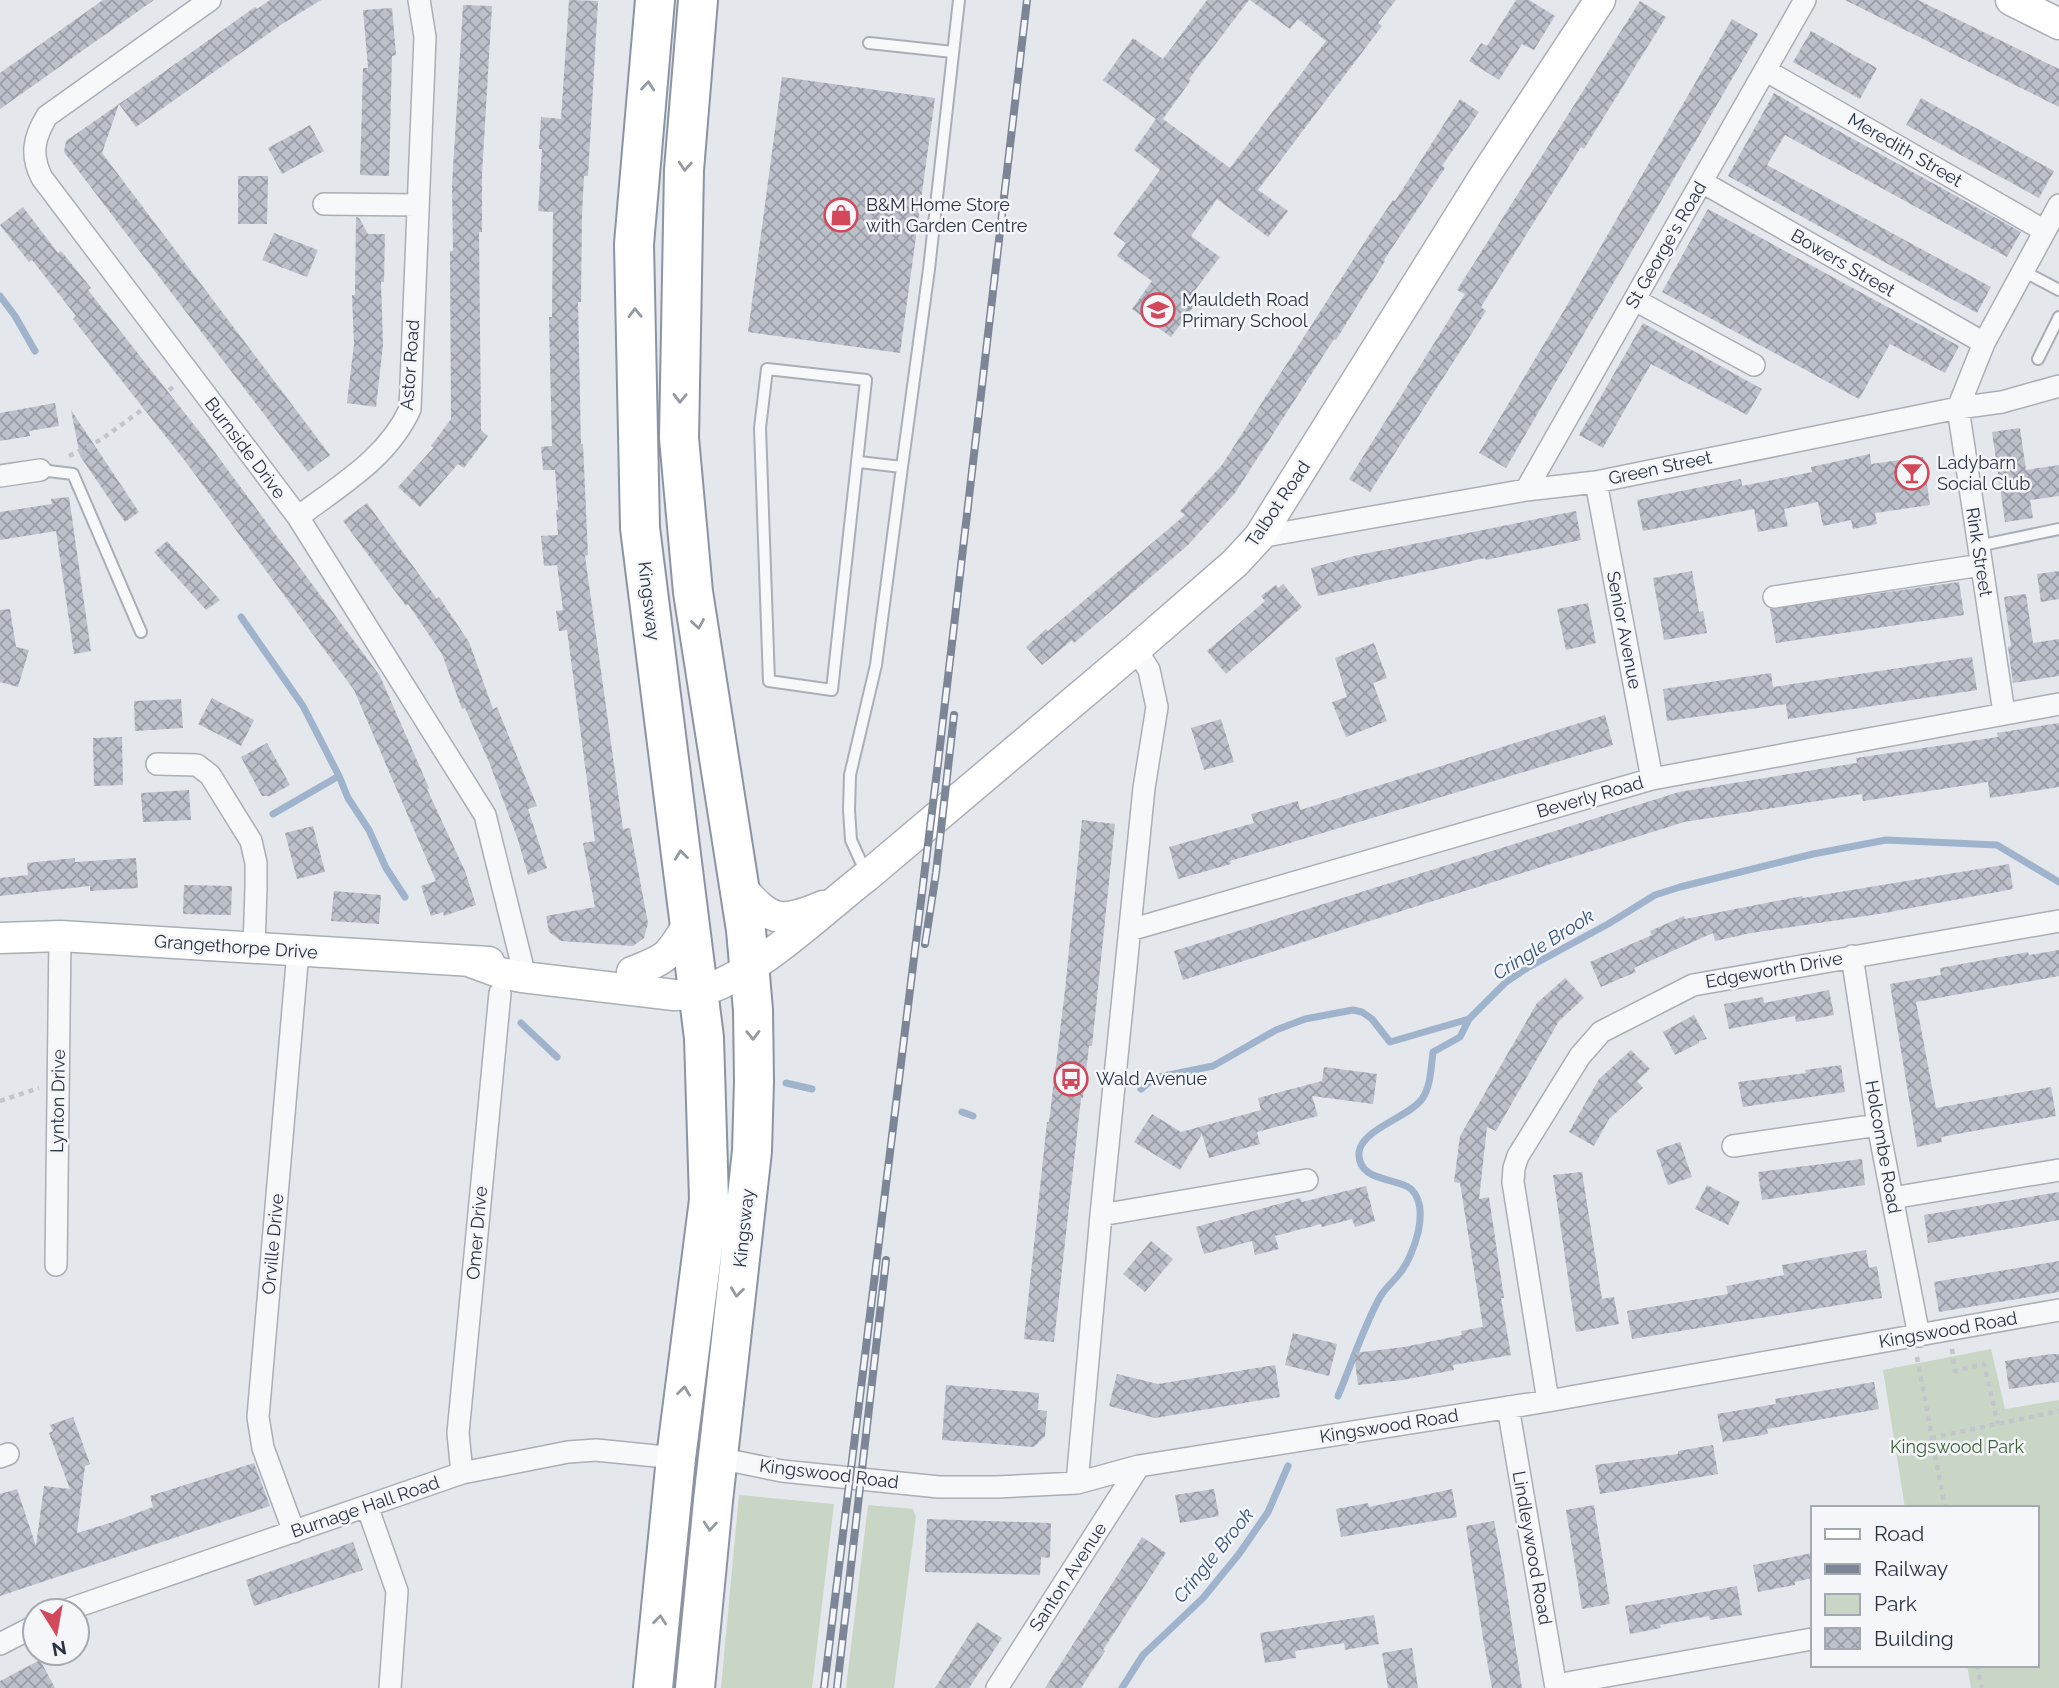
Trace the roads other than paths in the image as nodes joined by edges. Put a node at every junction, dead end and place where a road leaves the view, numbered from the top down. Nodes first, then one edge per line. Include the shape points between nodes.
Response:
1 (210, 0) edge
2 (419, 0) edge
3 (655, 0) edge
4 (698, 0) edge
5 (959, 0) edge
6 (1600, 0) edge
7 (1805, 0) edge
8 (2019, 2) edge
9 (2059, 24) edge
10 (869, 43) dead end
11 (953, 52) junction
12 (1765, 70) junction
13 (1702, 182) junction
14 (324, 204) dead end
15 (417, 205) junction
16 (2059, 205) edge
17 (2045, 230) junction
18 (2023, 271) junction
19 (2059, 290) edge
20 (1635, 300) junction
21 (2059, 317) edge
22 (1984, 343) junction
23 (2038, 359) dead end
24 (1754, 365) dead end
25 (2059, 386) edge
26 (1958, 408) junction
27 (859, 462) junction
28 (902, 467) junction
29 (40, 470) joint
30 (0, 477) edge
31 (1596, 482) junction
32 (1526, 490) junction
33 (298, 517) junction
34 (2059, 529) edge
35 (1259, 537) junction
36 (1980, 556) junction
37 (1774, 597) dead end
38 (141, 632) dead end
39 (1136, 649) junction
40 (2059, 705) edge
41 (2004, 713) junction
42 (157, 764) dead end
43 (720, 768) junction
44 (1652, 779) junction
45 (867, 876) junction
46 (740, 886) junction
47 (834, 901) junction
48 (2059, 921) edge
49 (689, 923) junction
50 (1130, 930) junction
51 (60, 936) junction
52 (0, 938) edge
53 (254, 947) junction
54 (298, 951) junction
55 (1852, 956) junction
56 (632, 972) junction
57 (515, 978) junction
58 (718, 979) junction
59 (1878, 1125) junction
60 (1733, 1146) dead end
61 (2059, 1170) edge
62 (1307, 1180) dead end
63 (1892, 1198) junction
64 (1101, 1215) junction
65 (56, 1265) dead end
66 (2059, 1310) edge
67 (1916, 1337) junction
68 (1548, 1401) junction
69 (1508, 1407) junction
70 (676, 1458) junction
71 (718, 1458) junction
72 (1139, 1465) junction
73 (462, 1473) junction
74 (1077, 1483) junction
75 (367, 1506) junction
76 (294, 1532) junction
77 (91, 1602) edge
78 (21, 1633) edge
79 (1811, 1639) edge
80 (0, 1644) edge
81 (1556, 1686) edge
82 (390, 1688) edge
83 (653, 1688) edge
84 (695, 1688) edge
85 (997, 1688) edge

1 - 33 street, Burnside Drive via 47,116 37,132 35,165
2 - 15 street, Astor Road via 425,37
49 -> 3 highway, Kingsway via 640,528 634,244
4 -> 43 highway, Kingsway via 684,170 679,438 693,592
5 - 11 lane
6 - 35 street, Talbot Road
7 - 12 street, St George's Road
8 - 9 street
10 - 11 lane
11 - 28 lane
12 - 13 street, St George's Road
12 - 17 street, Meredith Street
13 - 20 street, St George's Road
13 - 22 street, Bowers Street
14 - 15 street
15 - 33 street, Astor Road via 410,410 382,451
16 - 17 street
17 - 18 street
18 - 19 lane
18 - 22 street
20 - 24 street
20 - 32 street, St George's Road
21 - 23 lane
22 - 26 street
25 - 26 street, Green Street via 2002,402
26 - 31 street, Green Street
26 - 36 street, Rink Street
27 - 27 lane via 832,690 769,681 760,428 767,369 866,380
27 - 28 lane
28 - 45 lane via 876,665 850,775 851,840
29 - 30 street
29 - 38 lane via 74,474
31 - 32 street, Green Street
31 - 44 street, Senior Avenue
32 - 35 street, Green Street
33 - 57 street, Burnside Drive via 485,815
34 - 36 lane
35 - 39 street, Talbot Road
36 - 37 street
36 - 41 street, Rink Street
39 - 45 street, Talbot Road
39 - 50 street via 1149,670 1157,707
40 - 41 street, Beverly Road
41 - 44 street, Beverly Road
42 - 53 street via 197,765 211,775 251,841 256,875
43 - 46 highway, Kingsway
43 - 58 highway, Kingsway via 716,846 724,934
44 - 50 street, Beverly Road
45 - 47 street, Talbot Road
46 - 47 street, Talbot Road via 768,915 785,918
46 - 58 highway, Kingsway
47 - 58 street, Talbot Road via 795,937
48 - 55 street, Edgeworth Drive
49 - 56 street via 664,959
49 - 58 highway, Kingsway
50 - 64 street
51 - 52 street, Grangethorpe Drive
51 - 53 street, Grangethorpe Drive
51 - 65 street, Lynton Drive
53 - 54 street, Grangethorpe Drive
54 - 57 street, Grangethorpe Drive via 471,962
54 - 76 street, Orville Drive via 258,1418 263,1448
55 - 59 street, Holcombe Road
55 - 68 street, Edgeworth Drive via 1693,985 1601,1032 1580,1056 1514,1168
56 - 57 street, Grangethorpe Drive
56 - 58 street, Grangethorpe Drive
57 - 58 street, Grangethorpe Drive via 674,995
57 - 73 street, Omer Drive via 458,1433
70 -> 58 highway, Kingsway via 709,1200 725,1113
58 -> 71 highway, Kingsway via 754,1081 752,1151
59 - 60 street
59 - 63 street, Holcombe Road
61 - 63 street
62 - 64 street
63 - 67 street, Holcombe Road
64 - 74 street
66 - 67 street, Kingswood Road
67 - 68 street, Kingswood Road
68 - 69 street, Kingswood Road
69 - 72 street, Kingswood Road
69 - 81 street, Lindleywood Road
70 - 73 street, Burnage Hall Road via 568,1452
83 -> 70 highway, Kingsway
71 - 74 street, Kingswood Road via 782,1471 939,1487
71 -> 84 highway, Kingsway
72 - 74 street, Kingswood Road
72 - 85 street, Santon Avenue
73 - 75 street, Burnage Hall Road
75 - 76 street, Burnage Hall Road
75 - 82 street via 397,1591
76 - 77 street, Burnage Hall Road
78 - 80 street
79 - 81 street

